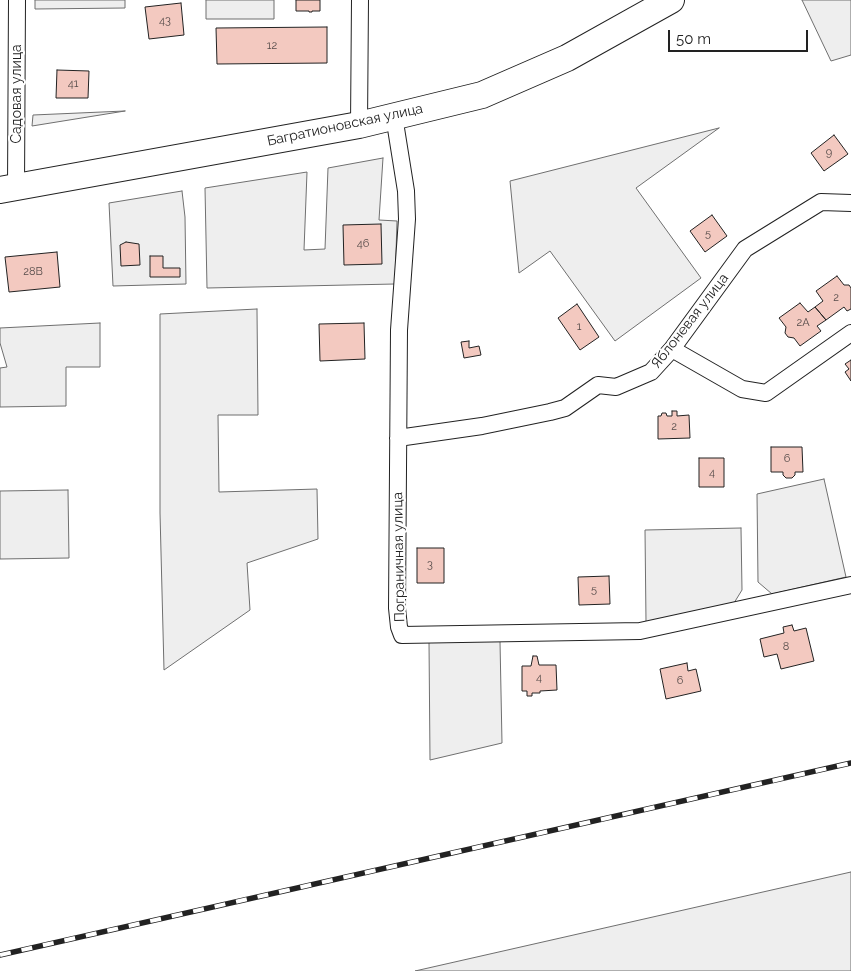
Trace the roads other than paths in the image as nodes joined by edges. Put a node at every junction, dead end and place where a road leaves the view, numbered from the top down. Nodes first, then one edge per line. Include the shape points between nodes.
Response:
1 (17, 0) edge
2 (360, 0) edge
3 (671, 0) edge
4 (394, 116) junction
5 (359, 125) junction
6 (8, 189) edge
7 (851, 203) edge
8 (851, 333) edge
9 (672, 349) junction
10 (398, 438) junction
11 (851, 585) edge

1 - 6 street, Садовая улица
2 - 5 street
3 - 4 main road, Багратионовская улица via 567,58 482,95
4 - 5 main road, Багратионовская улица
4 - 10 street, Пограничная улица via 406,191 407,219 399,330
5 - 6 main road, Багратионовская улица
7 - 9 street, Яблоневая улица via 821,202 745,249
8 - 9 street via 766,393 742,389
9 - 10 street, Яблоневая улица via 651,372 616,387 598,385 557,411
10 - 11 street, Пограничная улица via 397,608 398,628 402,635 640,631

